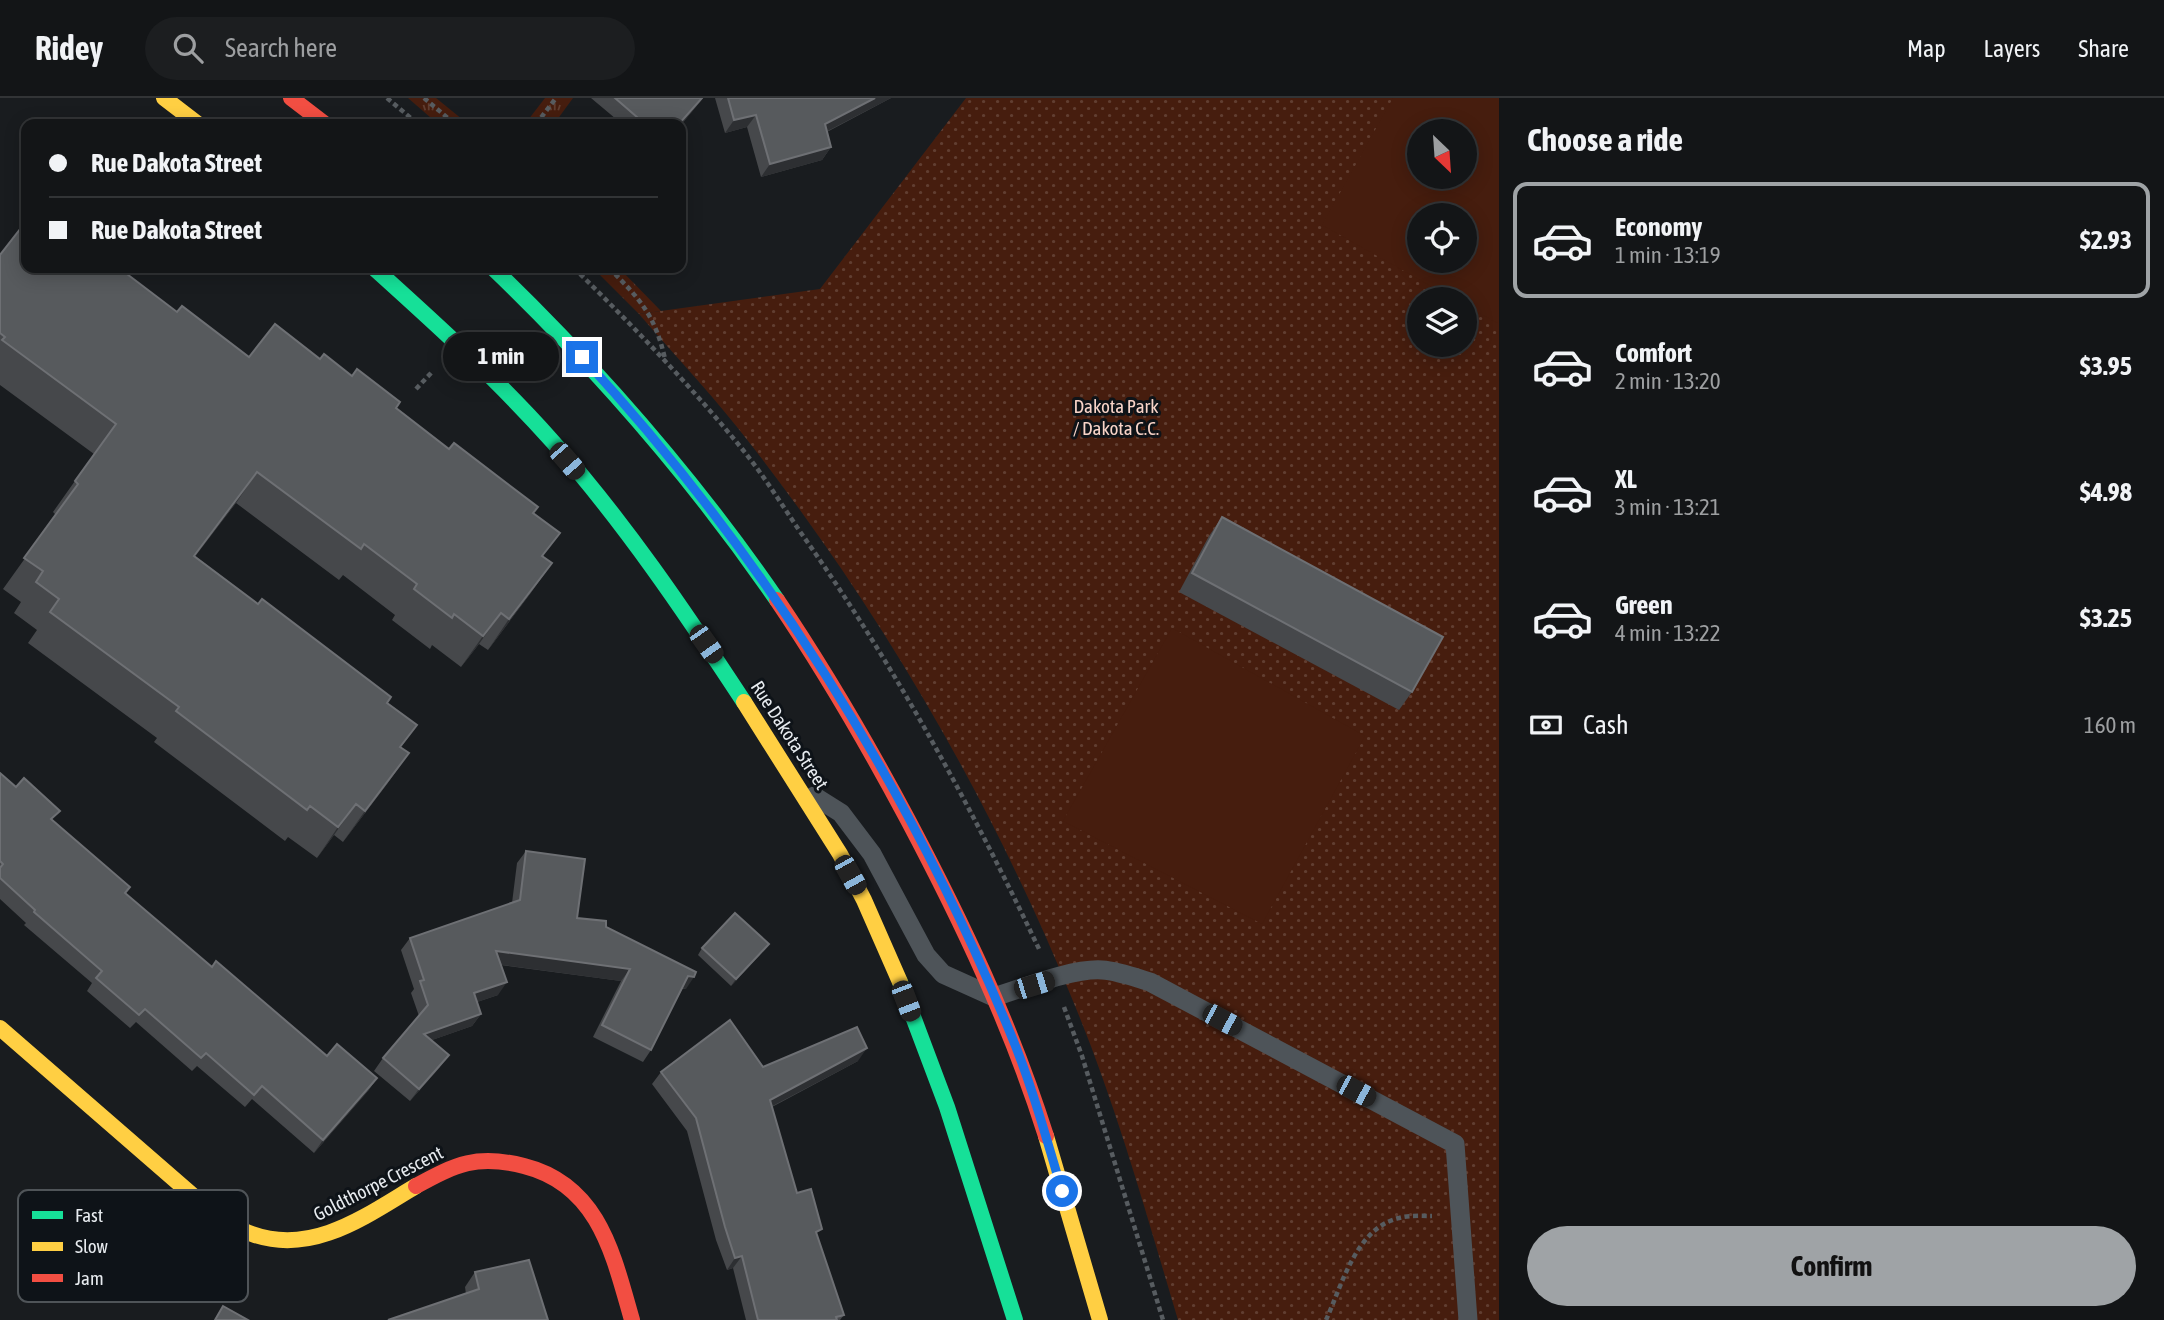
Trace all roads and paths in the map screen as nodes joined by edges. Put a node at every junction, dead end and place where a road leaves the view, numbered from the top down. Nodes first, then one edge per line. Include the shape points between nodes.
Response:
1 (164, 98) edge
2 (291, 98) edge
3 (387, 98) edge
4 (424, 98) edge
5 (556, 98) edge
6 (191, 119) edge
7 (318, 119) edge
8 (412, 119) edge
9 (450, 119) edge
10 (540, 119) edge
11 (378, 273) edge
12 (498, 273) edge
13 (579, 273) edge
14 (614, 273) edge
15 (799, 786) junction
16 (994, 997) junction
17 (0, 1028) edge
18 (187, 1190) edge
19 (1460, 1214) junction
20 (248, 1230) edge
21 (632, 1320) edge
22 (1015, 1320) edge
23 (1100, 1320) edge
24 (1326, 1320) edge
25 (1468, 1320) edge

1 - 6 main road
2 - 7 main road
3 - 8 path
4 - 9 path
5 - 10 path
11 - 15 main road, Rue Dakota Street via 520,406 598,497 644,554
12 - 16 main road via 628,406 799,631 888,779
13 - 14 path via 665,360 648,310
15 - 16 lane via 841,813 872,854 926,955 943,974
15 - 22 main road, Rue Dakota Street via 863,899 906,1001 953,1126
16 - 19 lane via 1099,970 1150,982 1455,1144
16 - 23 main road via 1046,1138
17 - 18 main road, Goldthorpe Crescent
19 - 24 path via 1399,1217 1380,1226 1355,1256
19 - 25 lane
20 - 21 main road, Goldthorpe Crescent via 263,1238 295,1241 322,1237 460,1164 492,1161 528,1166 556,1177 593,1213 607,1239

